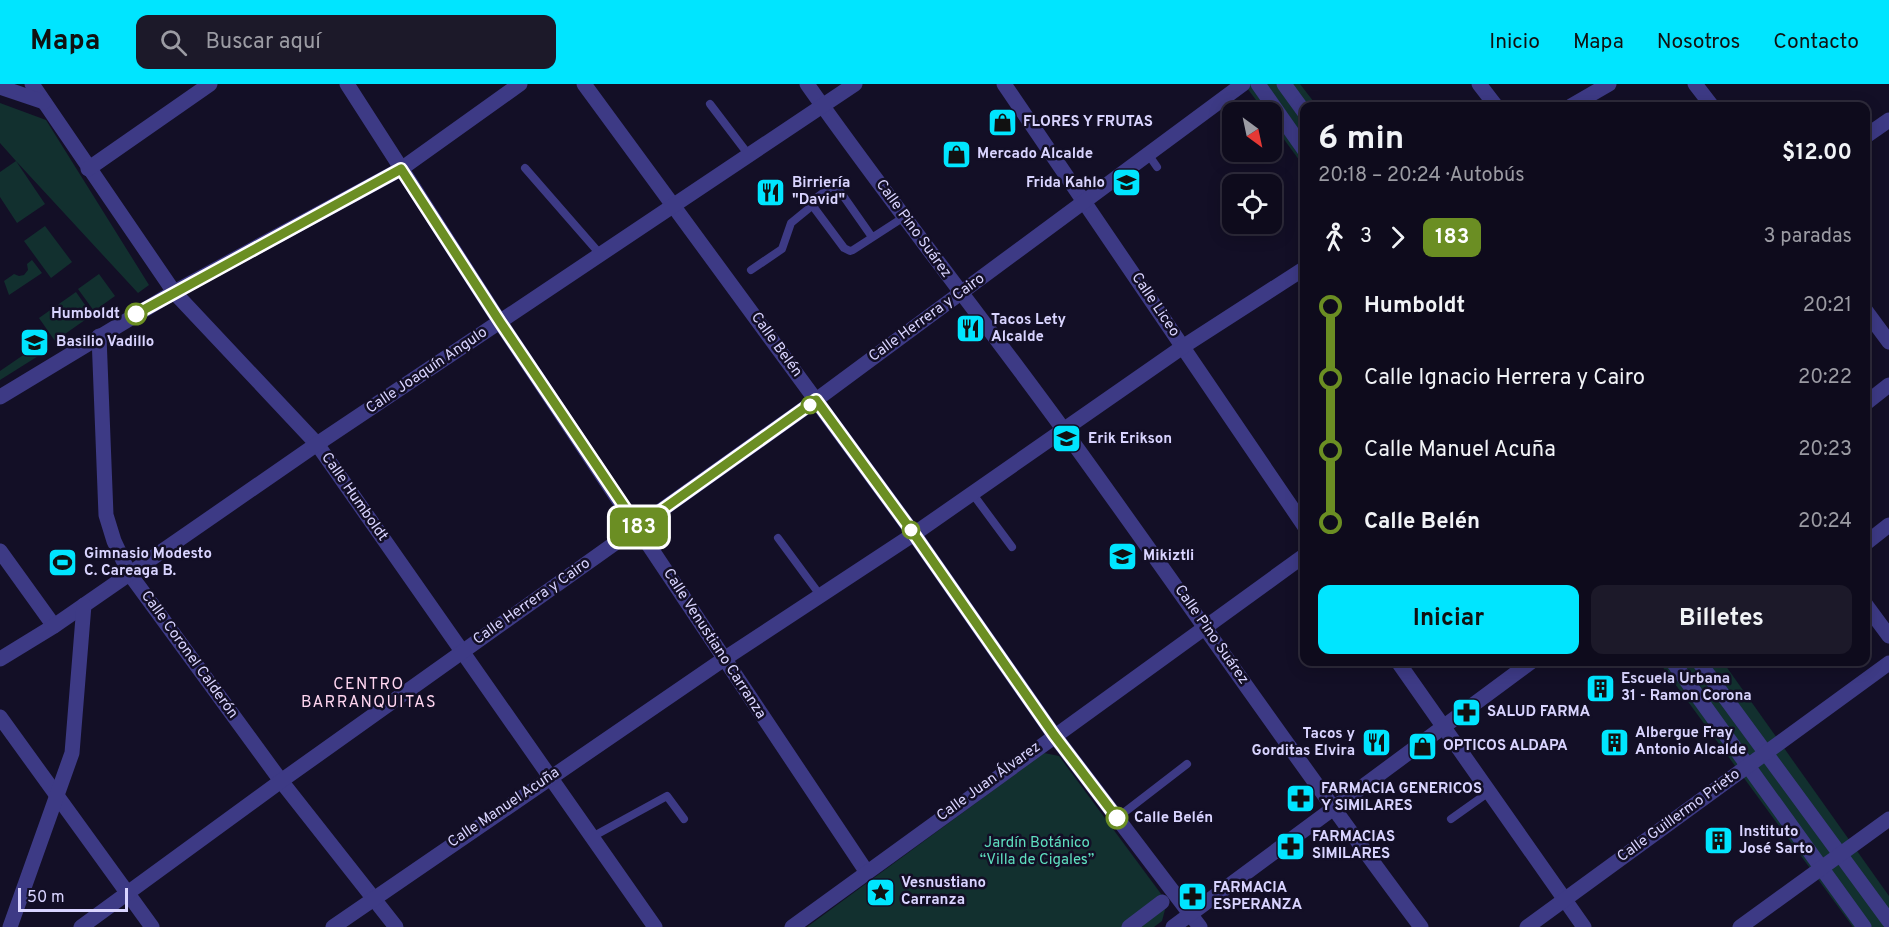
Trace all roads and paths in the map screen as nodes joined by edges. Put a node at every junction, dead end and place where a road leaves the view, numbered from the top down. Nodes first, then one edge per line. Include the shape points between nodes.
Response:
1 (32, 84) edge
2 (210, 84) edge
3 (347, 84) edge
4 (520, 84) edge
5 (584, 84) edge
6 (807, 84) edge
7 (855, 84) edge
8 (1004, 84) edge
9 (1243, 84) edge
10 (1258, 84) edge
11 (1284, 84) edge
12 (1479, 84) edge
13 (1609, 84) edge
14 (1695, 84) edge
15 (0, 87) edge
16 (44, 102) junction
17 (1493, 102) edge
18 (1578, 102) edge
19 (1709, 102) edge
20 (710, 104) dead end
21 (822, 106) junction
22 (1300, 106) edge
23 (1889, 120) edge
24 (1870, 133) edge
25 (1300, 144) edge
26 (748, 154) junction
27 (1148, 154) junction
28 (525, 168) dead end
29 (1157, 168) dead end
30 (88, 169) junction
31 (401, 169) junction
32 (1085, 202) junction
33 (672, 204) junction
34 (813, 205) junction
35 (904, 217) junction
36 (872, 237) junction
37 (600, 254) junction
38 (751, 270) dead end
39 (1300, 271) edge
40 (174, 292) junction
41 (960, 294) junction
42 (1870, 317) edge
43 (500, 322) junction
44 (99, 336) junction
45 (1889, 342) edge
46 (1184, 346) junction
47 (1889, 385) edge
48 (0, 397) edge
49 (816, 400) junction
50 (1870, 400) edge
51 (1064, 430) junction
52 (317, 444) junction
53 (972, 493) junction
54 (1300, 519) edge
55 (1889, 525) edge
56 (638, 527) junction
57 (914, 534) junction
58 (778, 538) dead end
59 (1870, 540) edge
60 (1012, 547) dead end
61 (0, 551) edge
62 (1300, 559) edge
63 (129, 573) junction
64 (820, 595) junction
65 (84, 605) junction
66 (1870, 610) edge
67 (54, 626) junction
68 (1205, 626) junction
69 (1889, 636) edge
70 (463, 652) junction
71 (0, 659) edge
72 (724, 659) junction
73 (1889, 663) edge
74 (1401, 666) edge
75 (1526, 666) edge
76 (1676, 666) edge
77 (1702, 666) edge
78 (0, 717) edge
79 (1444, 728) junction
80 (1054, 735) junction
81 (1766, 753) junction
82 (1188, 764) dead end
83 (1748, 766) junction
84 (550, 776) junction
85 (281, 781) junction
86 (1489, 792) junction
87 (57, 797) junction
88 (1333, 810) junction
89 (1117, 818) junction
90 (684, 819) dead end
91 (1451, 819) dead end
92 (1889, 819) edge
93 (592, 837) junction
94 (1841, 855) junction
95 (1821, 869) junction
96 (867, 871) junction
97 (128, 893) junction
98 (373, 897) junction
99 (1564, 900) junction
100 (1162, 902) dead end
101 (1190, 914) junction
102 (1889, 921) edge
103 (10, 927) edge
104 (81, 927) edge
105 (152, 927) edge
106 (333, 927) edge
107 (396, 927) edge
108 (655, 927) edge
109 (792, 927) edge
110 (1129, 927) edge
111 (1173, 927) edge
112 (1200, 927) edge
113 (1421, 927) edge
114 (1527, 927) edge
115 (1584, 927) edge
116 (1740, 927) edge
117 (1864, 927) edge

1 - 16 street, Calle Humboldt
2 - 30 street
3 - 31 street, Calle Venustiano Carranza
4 - 31 street
5 - 33 street, Calle Belén
6 - 21 street, Calle Pino Suárez
7 - 21 street, Calle Joaquín Angulo
8 - 32 street, Calle Liceo
9 - 27 street, Calle Herrera y Cairo
10 - 25 street
11 - 22 street
12 - 17 street
13 - 18 street
14 - 19 street
15 - 16 street
16 - 30 street, Calle Humboldt
20 - 26 lane
21 - 26 street, Calle Joaquín Angulo
21 - 35 street, Calle Pino Suárez
23 - 24 street
26 - 33 street, Calle Joaquín Angulo
27 - 29 lane
27 - 32 street, Calle Herrera y Cairo
28 - 37 lane
30 - 40 street, Calle Humboldt
31 - 40 street
31 - 43 street, Calle Venustiano Carranza
32 - 41 street, Calle Herrera y Cairo
32 - 46 street, Calle Liceo
33 - 37 street, Calle Joaquín Angulo
33 - 49 street, Calle Belén
34 - 36 lane via 846,250 853,250
34 - 36 lane via 815,198 837,187
34 - 38 lane via 791,223 782,249
35 - 36 lane
35 - 41 street, Calle Pino Suárez
37 - 43 street, Calle Joaquín Angulo
39 - 46 street, Calle Manuel Acuña
40 - 44 street
40 - 52 street, Calle Humboldt
41 - 49 street, Calle Herrera y Cairo
41 - 51 street, Calle Pino Suárez
42 - 45 street
43 - 52 street, Calle Joaquín Angulo
43 - 56 street, Calle Venustiano Carranza
44 - 48 street
44 - 63 street, Calle Coronel Calderón via 106,515
46 - 51 street, Calle Manuel Acuña
46 - 54 street, Calle Liceo
47 - 50 street
49 - 56 street, Calle Herrera y Cairo
49 - 57 street, Calle Belén
51 - 53 street, Calle Manuel Acuña
51 - 68 street, Calle Pino Suárez
52 - 63 street, Calle Joaquín Angulo
52 - 70 street, Calle Humboldt
53 - 57 street, Calle Manuel Acuña
53 - 60 lane
55 - 59 street
56 - 70 street, Calle Herrera y Cairo
56 - 72 street, Calle Venustiano Carranza
57 - 64 street, Calle Manuel Acuña
57 - 80 street, Calle Belén
58 - 64 lane
61 - 67 street
62 - 68 street, Calle Juan Álvarez
63 - 65 street, Calle Joaquín Angulo
63 - 85 street, Calle Coronel Calderón
64 - 72 street, Calle Manuel Acuña
65 - 67 street, Calle Joaquín Angulo
65 - 87 street via 72,753
66 - 69 street
67 - 71 street, Calle Joaquín Angulo
68 - 80 street, Calle Juan Álvarez
68 - 88 street, Calle Pino Suárez
70 - 84 street, Calle Humboldt
70 - 85 street, Calle Herrera y Cairo
72 - 84 street, Calle Manuel Acuña
72 - 96 street, Calle Venustiano Carranza
73 - 81 street, Calle Guillermo Prieto
74 - 79 street
75 - 79 street
76 - 83 street
77 - 81 street
78 - 87 street
79 - 86 street
79 - 88 street
80 - 89 street, Calle Belén
80 - 96 street, Calle Juan Álvarez
81 - 83 street, Calle Guillermo Prieto
81 - 94 street
82 - 89 lane
83 - 95 street
83 - 99 street, Calle Guillermo Prieto
84 - 93 street, Calle Humboldt
84 - 98 street, Calle Manuel Acuña
85 - 97 street, Calle Herrera y Cairo
85 - 98 street, Calle Coronel Calderón
86 - 91 lane
86 - 99 street
87 - 97 street
87 - 103 street
88 - 101 street
88 - 113 street, Calle Pino Suárez
89 - 101 street, Calle Belén
90 - 93 lane via 667,796
92 - 94 street
93 - 108 street, Calle Humboldt
94 - 95 street
94 - 102 street
95 - 116 street
95 - 117 street
96 - 109 street, Calle Juan Álvarez
97 - 104 street, Calle Herrera y Cairo
97 - 105 street
98 - 106 street, Calle Manuel Acuña
98 - 107 street, Calle Coronel Calderón
99 - 114 street, Calle Guillermo Prieto
99 - 115 street
100 - 110 street
101 - 111 street
101 - 112 street, Calle Belén

